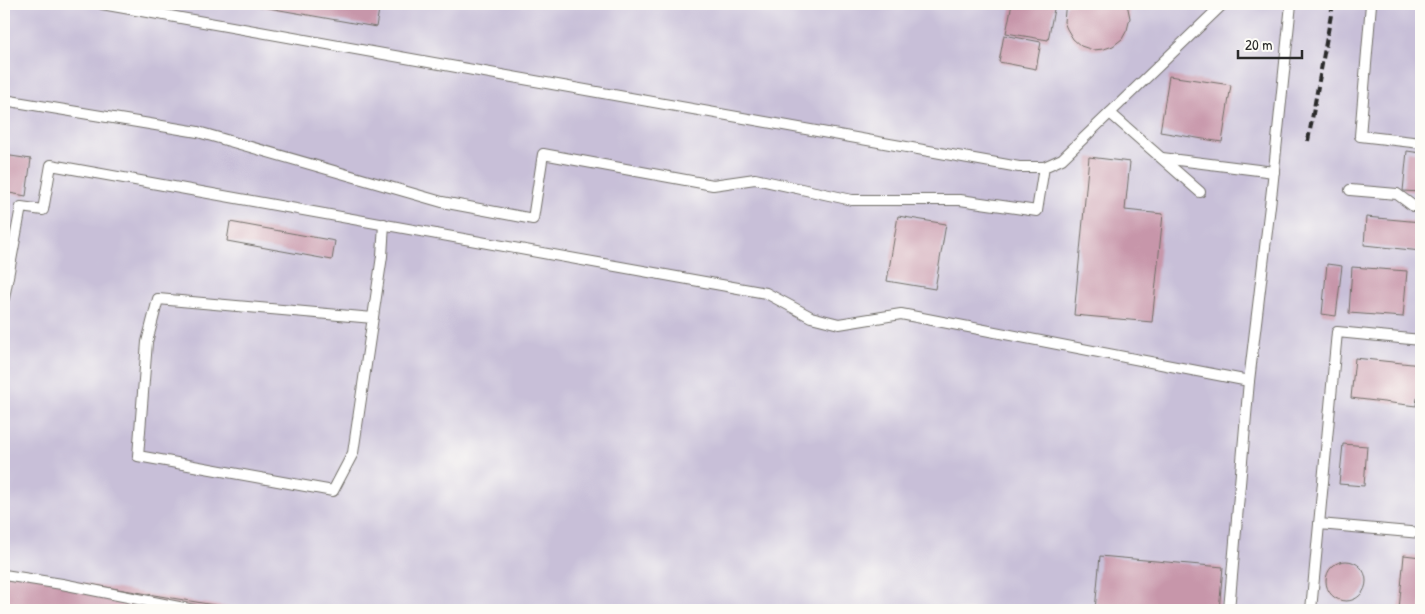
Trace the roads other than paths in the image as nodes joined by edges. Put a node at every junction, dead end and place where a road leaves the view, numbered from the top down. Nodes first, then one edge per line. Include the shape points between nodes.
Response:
1 (102, 4) edge
2 (1223, 4) edge
3 (1291, 4) edge
4 (1371, 4) edge
5 (4, 100) edge
6 (1110, 112) junction
7 (1421, 143) edge
8 (1162, 158) junction
9 (1044, 167) junction
10 (1274, 172) junction
11 (1350, 190) dead end
12 (1200, 192) dead end
13 (1421, 207) edge
14 (384, 224) junction
15 (4, 298) edge
16 (373, 318) junction
17 (1421, 340) edge
18 (1249, 381) junction
19 (1319, 524) junction
20 (1421, 534) edge
21 (4, 575) edge
22 (194, 610) edge
23 (1229, 610) edge
24 (1311, 610) edge

1 - 9 lane via 1018,167
2 - 6 lane
3 - 10 lane
4 - 7 lane via 1360,136
5 - 9 lane via 198,132 442,202 533,219 543,154 713,185 755,180 852,200 960,200 1037,211
6 - 8 lane
6 - 9 lane via 1062,159
8 - 10 lane
8 - 12 lane
10 - 18 lane
11 - 13 lane via 1397,194 1413,206
14 - 15 lane via 51,165 42,210 21,207
14 - 16 lane
14 - 18 lane via 766,293 811,317 839,324 901,314
16 - 16 lane via 353,453 333,490 138,456 147,342 158,299
17 - 19 lane via 1336,332
18 - 23 lane
19 - 20 lane
19 - 24 lane
21 - 22 lane

